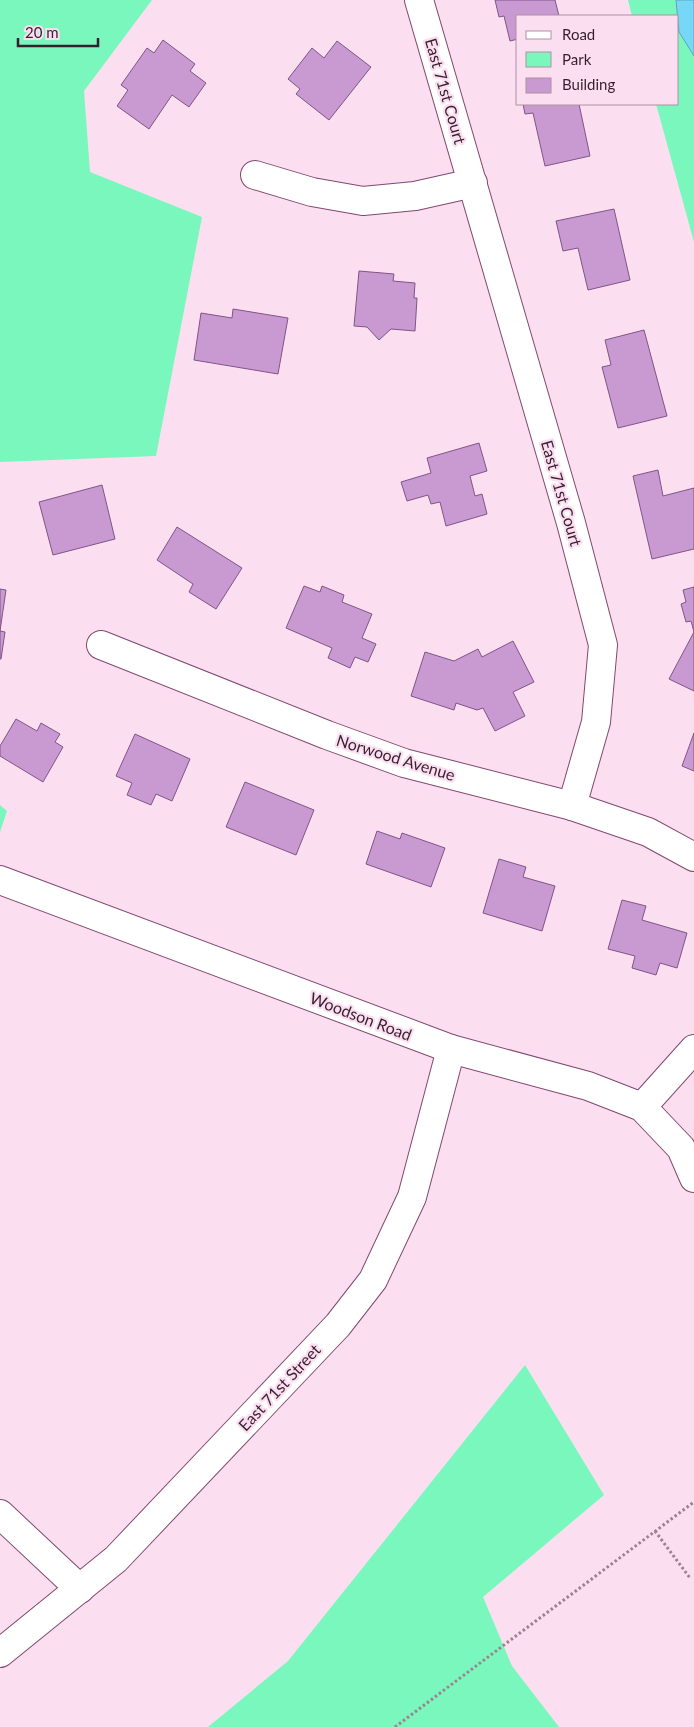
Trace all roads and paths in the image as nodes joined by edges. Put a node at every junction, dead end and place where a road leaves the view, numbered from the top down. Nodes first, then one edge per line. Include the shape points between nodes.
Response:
1 (419, 0) edge
2 (255, 175) dead end
3 (473, 183) junction
4 (101, 645) dead end
5 (572, 806) junction
6 (694, 857) edge
7 (0, 880) edge
8 (452, 1049) junction
9 (694, 1049) edge
10 (642, 1107) junction
11 (694, 1178) edge
12 (694, 1502) edge
13 (0, 1514) edge
14 (655, 1531) junction
15 (690, 1578) dead end
16 (80, 1589) junction
17 (0, 1653) edge
18 (395, 1727) edge

1 - 3 street, East 71st Court
2 - 3 street via 312,192 363,201 415,196
3 - 5 street, East 71st Court via 603,645 596,722
4 - 5 street, Norwood Avenue via 404,763
5 - 6 street, Norwood Avenue via 648,832
7 - 8 street, Woodson Road
8 - 10 street, Woodson Road via 588,1086
8 - 16 street, East 71st Street via 412,1197 373,1280 338,1325 116,1559
9 - 10 street
10 - 11 street, Woodson Road via 681,1148
12 - 14 path
13 - 16 street
14 - 15 path
14 - 18 path
16 - 17 street, East 71st Street

